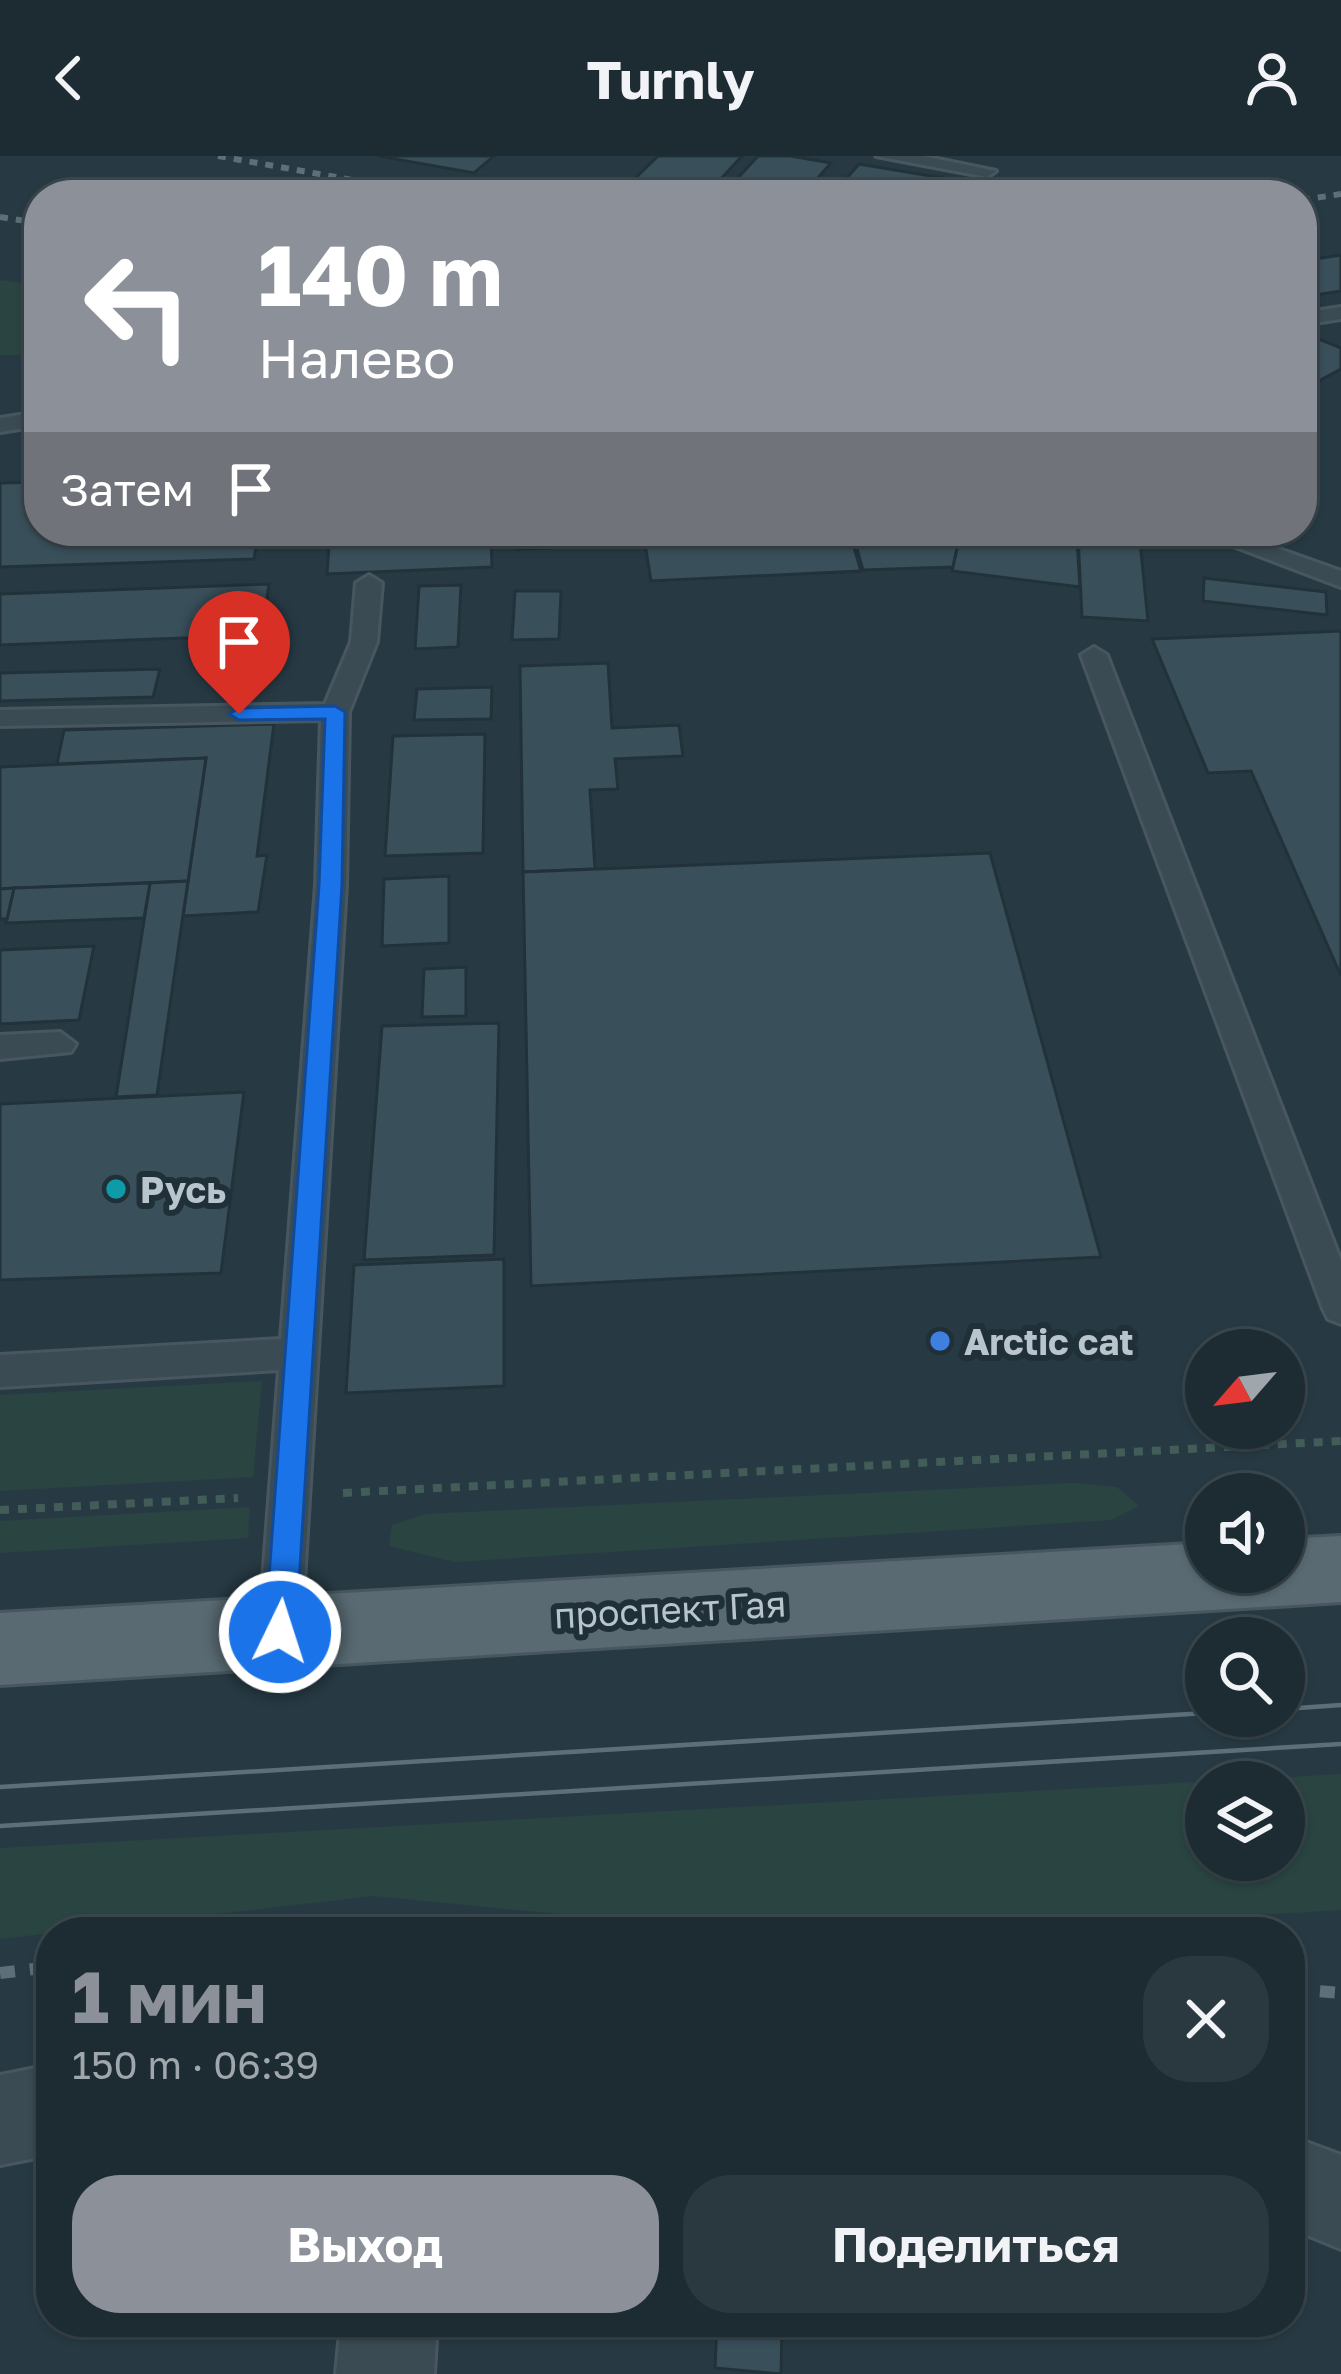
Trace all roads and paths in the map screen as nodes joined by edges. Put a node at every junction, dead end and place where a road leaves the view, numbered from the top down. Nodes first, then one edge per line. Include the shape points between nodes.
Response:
1 (885, 156) edge
2 (987, 171) dead end
3 (1248, 546) edge
4 (1341, 579) edge
5 (369, 583) dead end
6 (1094, 656) dead end
7 (335, 712) junction
8 (0, 718) edge
9 (60, 1044) dead end
10 (0, 1047) edge
11 (1341, 1309) edge
12 (299, 1353) junction
13 (0, 1371) edge
14 (1341, 1441) edge
15 (289, 1496) junction
16 (0, 1510) edge
17 (1341, 1569) edge
18 (280, 1632) junction
19 (0, 1649) edge
20 (36, 2113) edge
21 (0, 2120) edge
22 (1305, 2188) edge
23 (1341, 2202) edge
24 (388, 2337) edge
25 (385, 2374) edge

1 - 2 lane
3 - 4 lane
5 - 7 lane via 364,642
6 - 11 lane
7 - 8 lane
7 - 12 lane
9 - 10 lane
12 - 13 lane
12 - 15 lane
14 - 15 path
15 - 16 path
15 - 18 lane
17 - 18 main road, проспект Гая
18 - 19 main road, проспект Гая
20 - 21 street
22 - 23 street
24 - 25 street

